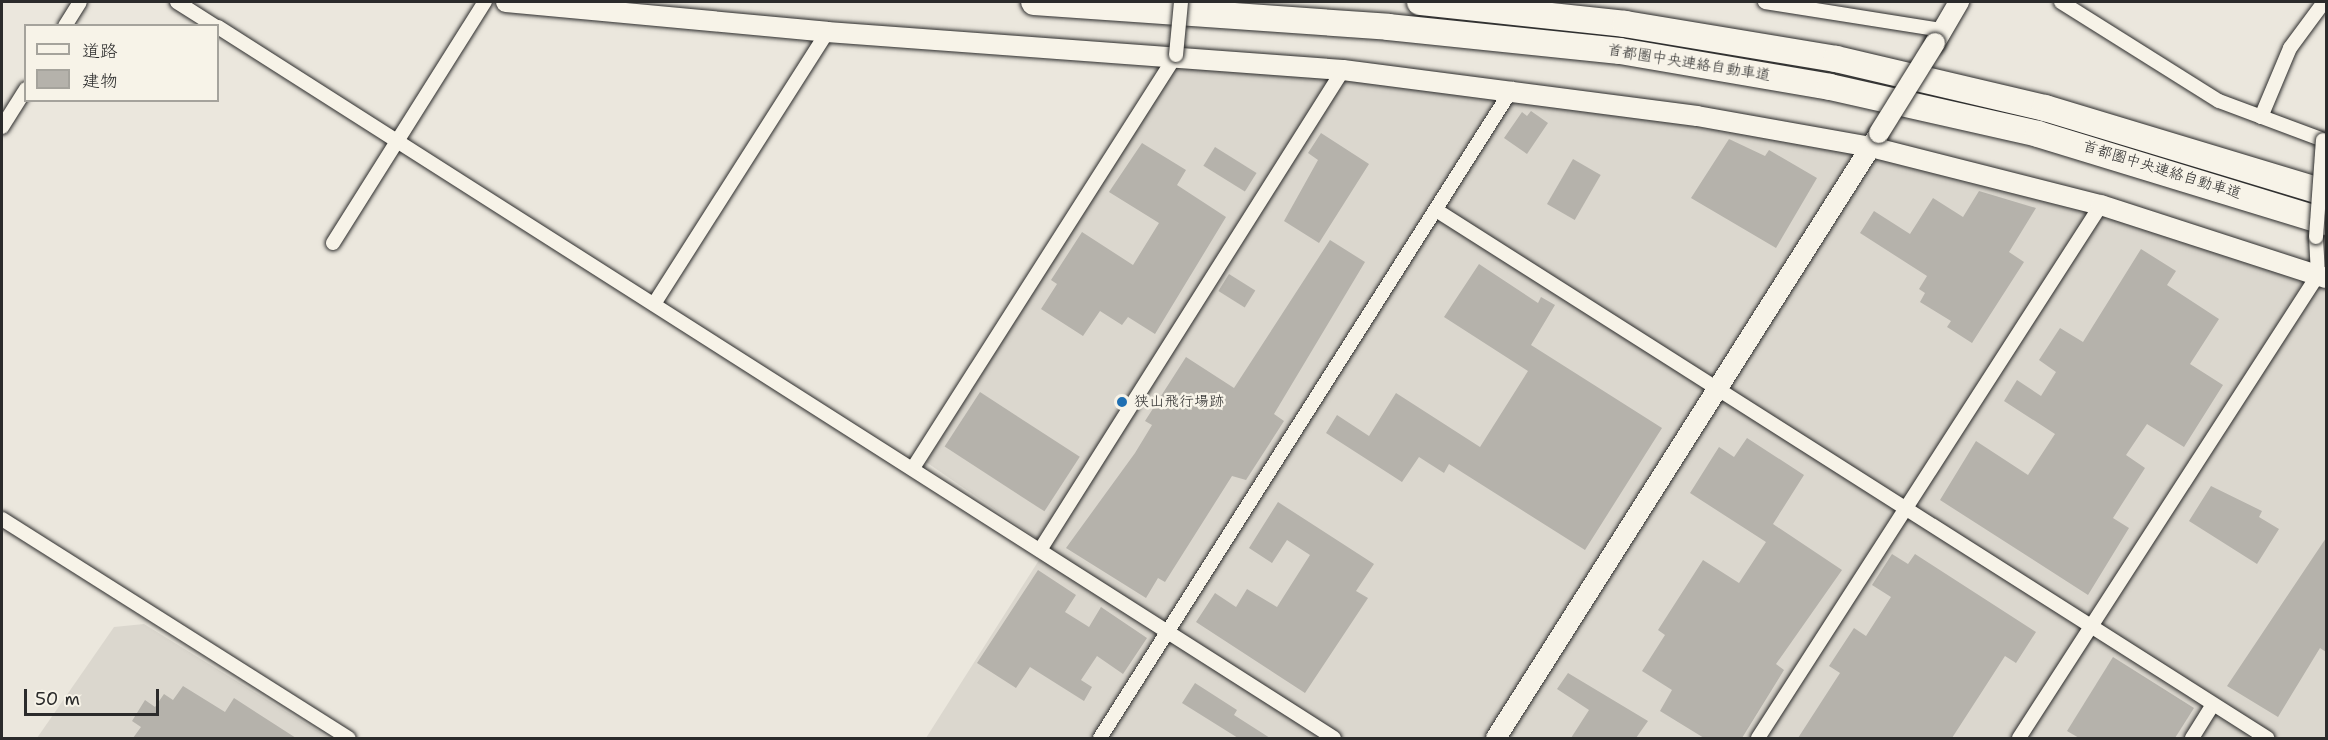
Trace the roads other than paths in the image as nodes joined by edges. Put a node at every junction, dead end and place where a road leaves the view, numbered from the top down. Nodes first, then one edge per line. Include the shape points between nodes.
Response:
1 (80, 2) edge
2 (177, 2) edge
3 (485, 2) edge
4 (506, 2) edge
5 (1034, 2) edge
6 (1181, 2) edge
7 (1420, 2) edge
8 (1765, 2) edge
9 (1959, 2) edge
10 (2061, 2) edge
11 (2324, 2) edge
12 (66, 24) edge
13 (213, 24) edge
14 (219, 28) edge
15 (827, 32) junction
16 (1938, 37) junction
17 (1176, 55) junction
18 (1343, 70) junction
19 (1512, 89) junction
20 (24, 92) edge
21 (2261, 117) junction
22 (2, 127) edge
23 (1875, 140) junction
24 (2325, 140) edge
25 (398, 141) junction
26 (2326, 193) edge
27 (2101, 205) junction
28 (1436, 210) junction
29 (2321, 230) edge
30 (333, 243) dead end
31 (2322, 277) edge
32 (654, 304) junction
33 (1715, 386) junction
34 (913, 468) junction
35 (1905, 508) junction
36 (2, 519) edge
37 (1040, 550) junction
38 (2089, 627) junction
39 (1167, 633) junction
40 (2212, 706) junction
41 (349, 738) edge
42 (1100, 738) edge
43 (1334, 738) edge
44 (1496, 738) edge
45 (1758, 738) edge
46 (2019, 738) edge
47 (2192, 738) edge
48 (2267, 738) edge

1 - 12 street
2 - 13 street
3 - 25 street
4 - 15 street
5 - 29 highway, 首都圏中央連絡自動車道 via 1388,27 1632,53 1830,87 2038,134
6 - 17 street, bridge
7 - 26 highway, 首都圏中央連絡自動車道 via 1625,24 1836,59 2045,108
8 - 16 street
9 - 16 street
10 - 21 street via 2218,102
11 - 21 street via 2290,48
14 - 25 street
15 - 17 street
15 - 32 street
16 - 23 street, bridge
17 - 18 street
17 - 34 street
18 - 19 street
18 - 37 street
19 - 23 street
19 - 28 street
20 - 22 street
21 - 24 street
23 - 27 street
23 - 33 street
24 - 29 street, bridge
25 - 30 street
25 - 32 street
27 - 31 street
27 - 35 street
28 - 33 street
28 - 39 street
29 - 31 street
31 - 38 street
32 - 34 street
33 - 35 street
33 - 44 street
34 - 37 street
35 - 38 street
35 - 45 street
36 - 41 street
37 - 39 street
38 - 40 street
38 - 46 street
39 - 42 street
39 - 43 street
40 - 47 street
40 - 48 street

